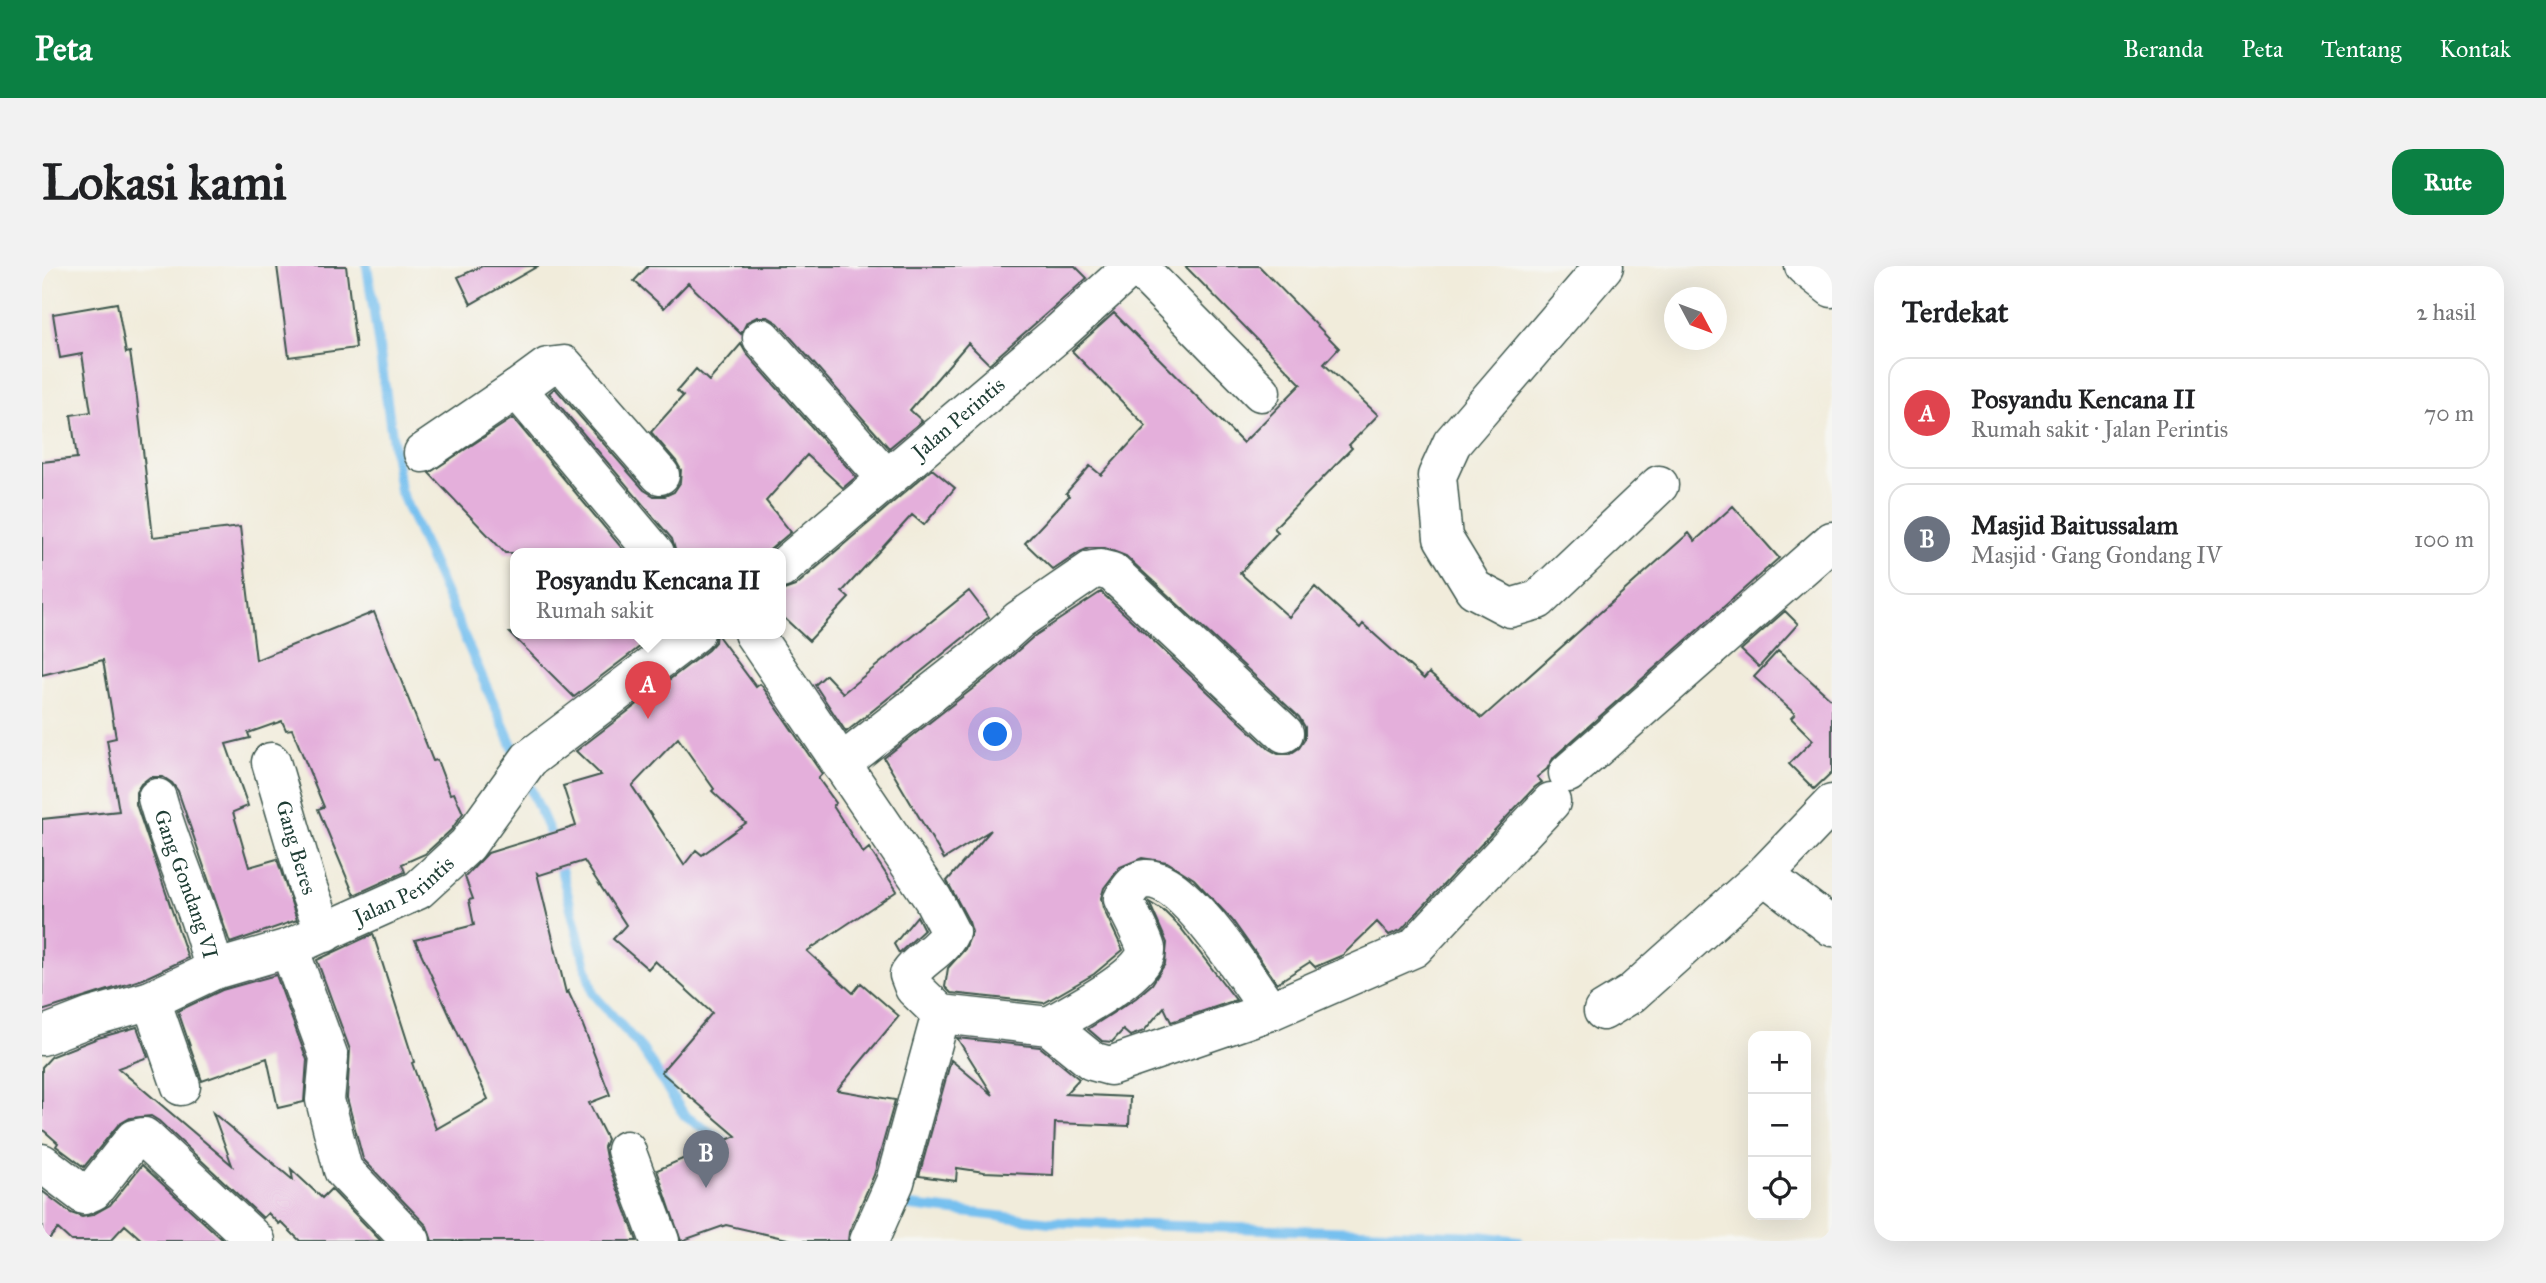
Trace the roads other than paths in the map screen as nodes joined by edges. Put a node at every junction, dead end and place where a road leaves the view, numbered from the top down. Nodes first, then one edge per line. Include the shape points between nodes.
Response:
1 (1135, 266) edge
2 (1604, 266) edge
3 (1804, 266) edge
4 (1832, 288) edge
5 (762, 338) dead end
6 (517, 389) junction
7 (1261, 392) dead end
8 (423, 453) dead end
9 (660, 475) dead end
10 (887, 479) junction
11 (1659, 485) dead end
12 (1832, 541) edge
13 (651, 548) edge
14 (786, 565) edge
15 (687, 639) edge
16 (757, 639) edge
17 (1284, 733) dead end
18 (271, 762) dead end
19 (841, 764) junction
20 (157, 798) dead end
21 (1829, 813) edge
22 (1764, 875) junction
23 (1832, 927) edge
24 (325, 933) junction
25 (289, 948) junction
26 (214, 970) junction
27 (151, 1000) junction
28 (1270, 1010) junction
29 (1603, 1011) dead end
30 (941, 1014) junction
31 (1049, 1026) junction
32 (42, 1035) edge
33 (181, 1086) dead end
34 (626, 1150) dead end
35 (42, 1163) edge
36 (256, 1241) edge
37 (411, 1241) edge
38 (660, 1241) edge
39 (869, 1241) edge

1 - 7 street
1 - 10 street, Jalan Perintis
2 - 11 street via 1452,443 1437,475 1443,538 1474,589 1510,608 1538,600
3 - 4 street
5 - 10 street
6 - 8 street
6 - 9 street via 547,367 564,365
6 - 13 street
10 - 14 street, Jalan Perintis
12 - 28 street via 1560,788 1414,948
15 - 24 street, Jalan Perintis via 518,774 467,845 418,890
16 - 19 street
17 - 19 street via 1112,572 1100,569 1019,620
18 - 24 street, Gang Beres
19 - 30 street via 948,926 946,941 916,963 909,975 914,988
20 - 26 street, Gang Gondang VI
21 - 22 street
22 - 23 street
22 - 29 street via 1631,994
24 - 25 street, Jalan Perintis
25 - 26 street, Jalan Perintis
25 - 37 street via 329,1057 325,1100 343,1170
26 - 27 street, Jalan Perintis
27 - 32 street, Jalan Perintis
27 - 33 street
28 - 31 street via 1110,1066 1092,1061
28 - 31 street via 1212,927 1163,882 1147,879 1134,883 1123,899 1146,949 1144,960 1132,975
30 - 31 street
30 - 39 street via 895,1182
34 - 38 street
35 - 36 street via 84,1195 93,1191 134,1139 144,1137

